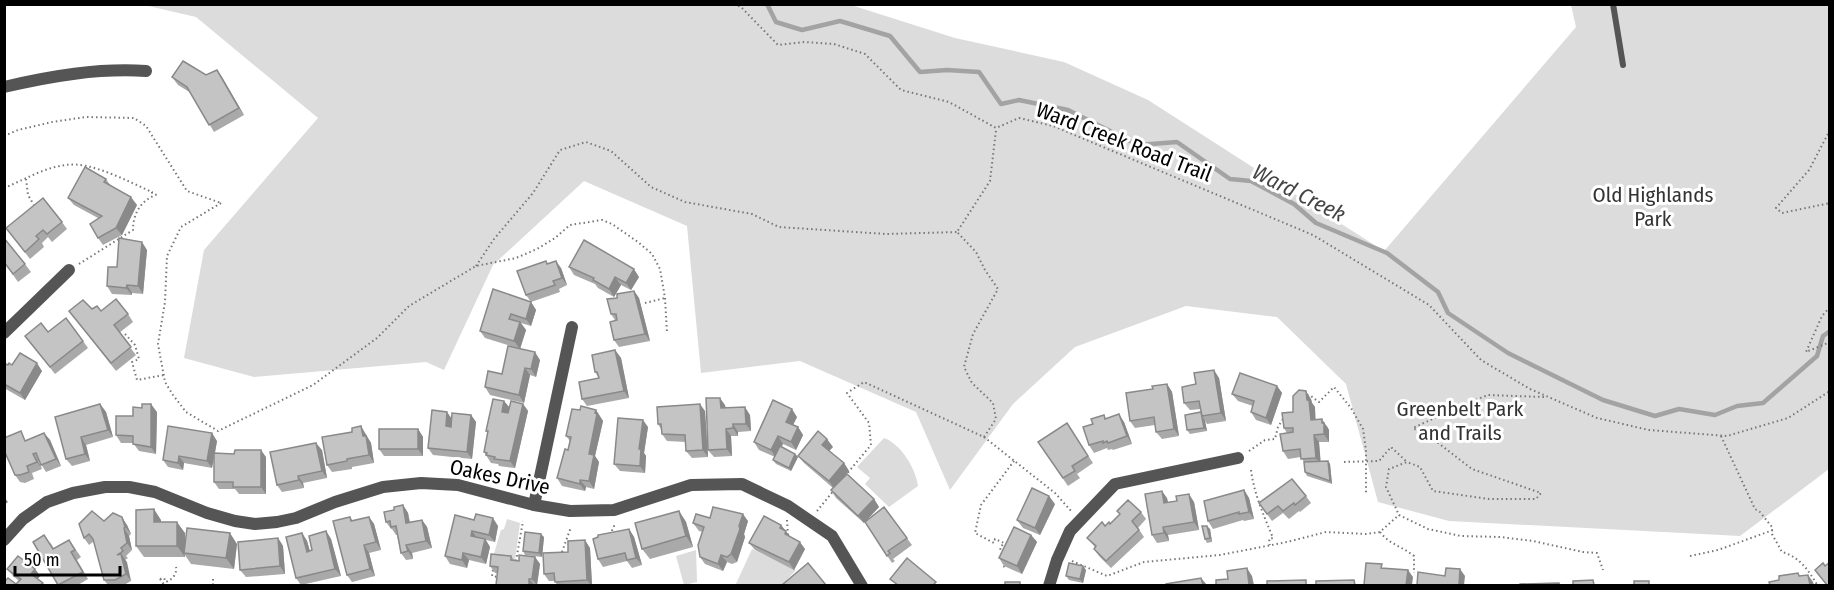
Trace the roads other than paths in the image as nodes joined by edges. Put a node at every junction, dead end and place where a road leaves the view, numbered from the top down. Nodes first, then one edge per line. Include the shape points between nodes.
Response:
1 (1613, 4) edge
2 (1623, 65) dead end
3 (146, 71) dead end
4 (4, 87) edge
5 (69, 270) road end
6 (572, 327) dead end
7 (4, 333) edge
8 (1238, 458) road end
9 (534, 505) junction
10 (4, 540) edge
11 (862, 585) edge
12 (1049, 585) edge

1 - 2 lane
3 - 4 street via 47,76
5 - 7 street
6 - 9 street
8 - 12 street via 1115,484 1070,531
9 - 10 street, Oakes Drive via 458,485 421,483 383,487 296,518 255,524 207,513 154,492 129,486 105,487 47,502 22,519
9 - 11 street, Oakes Drive via 570,511 614,510 691,485 742,484 788,506 832,536

